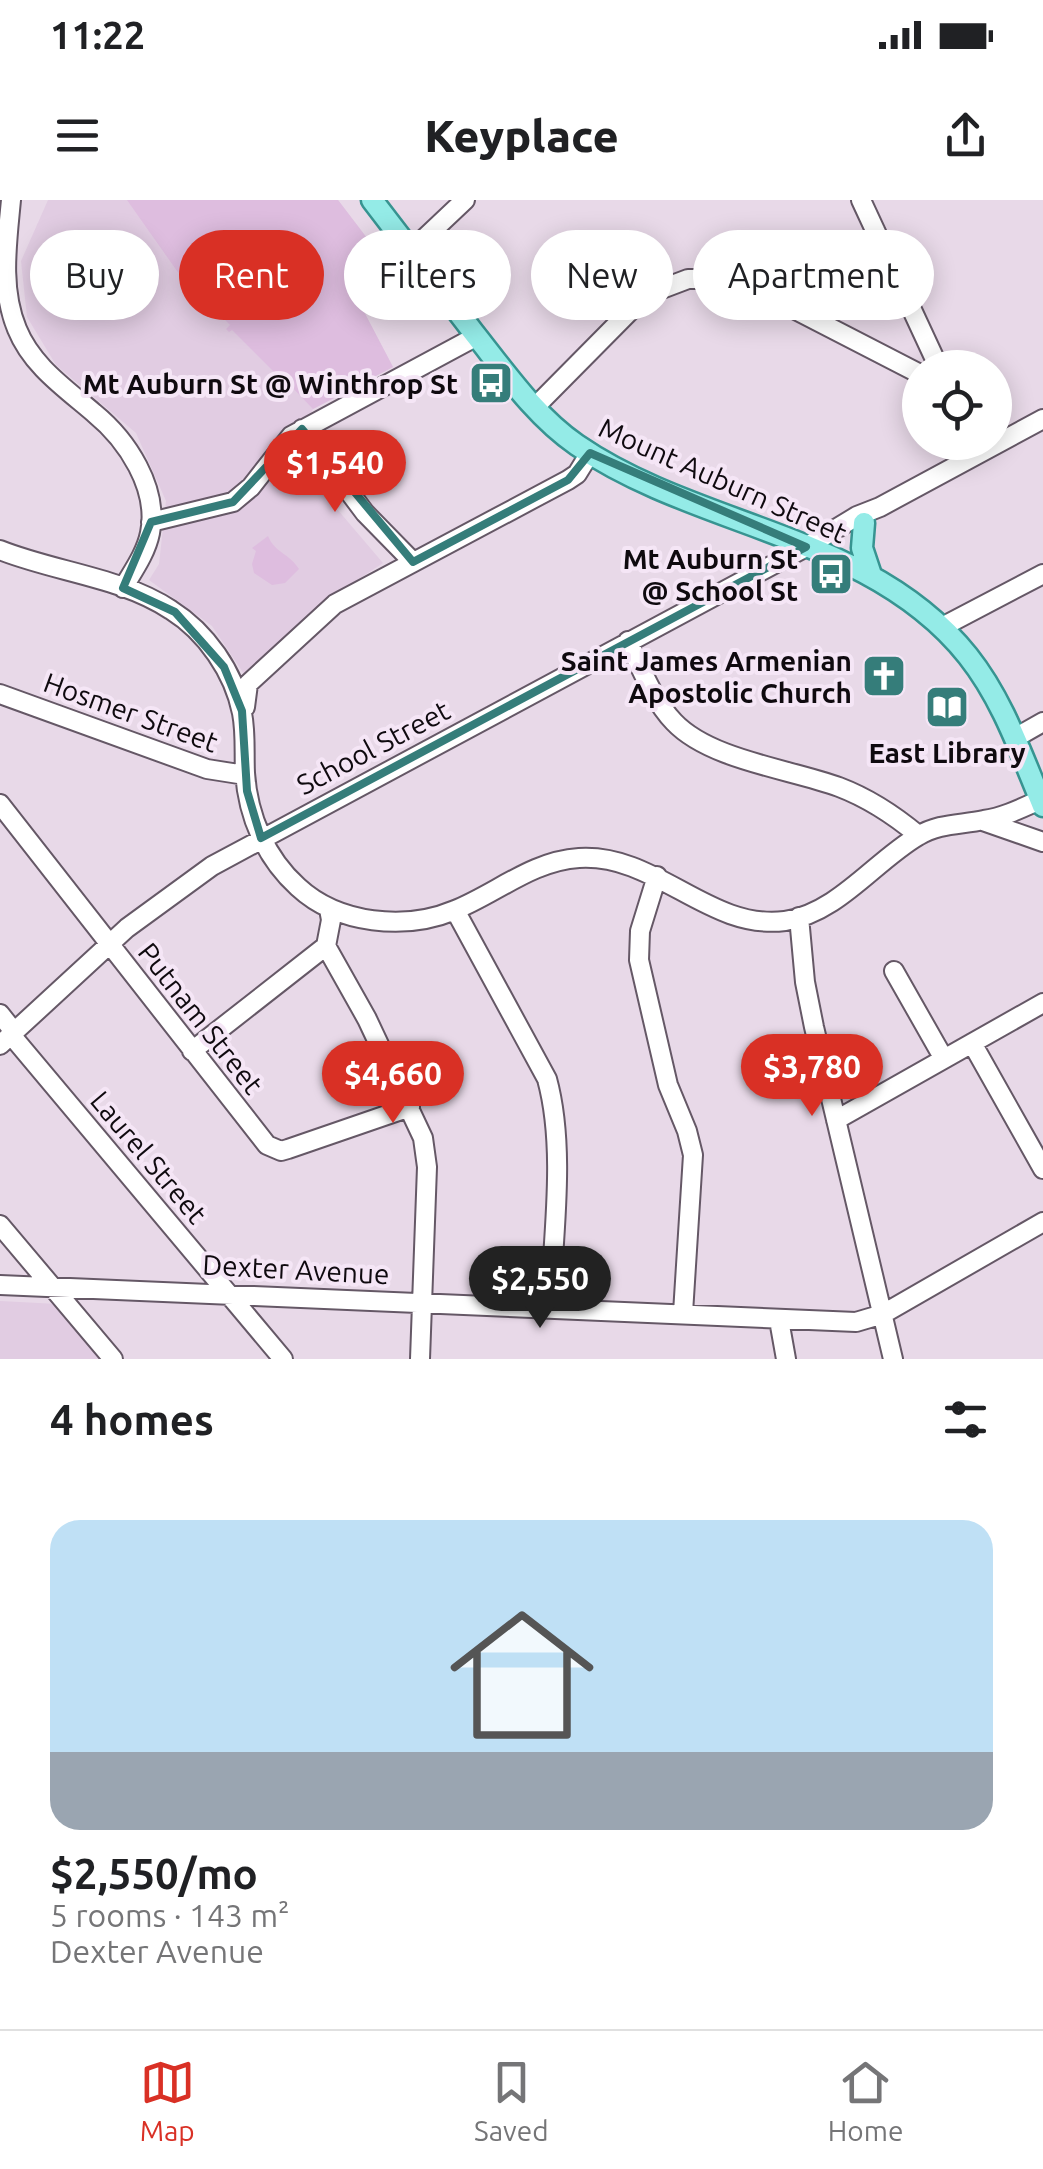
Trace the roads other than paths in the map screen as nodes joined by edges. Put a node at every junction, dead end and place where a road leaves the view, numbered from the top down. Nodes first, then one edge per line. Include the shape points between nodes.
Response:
1 (10, 200) edge
2 (372, 200) edge
3 (464, 200) edge
4 (861, 200) edge
5 (0, 206) edge
6 (395, 230) edge
7 (433, 230) edge
8 (875, 230) edge
9 (693, 280) edge
10 (465, 320) edge
11 (817, 320) edge
12 (917, 320) edge
13 (477, 336) junction
14 (931, 350) edge
15 (902, 365) edge
16 (535, 408) junction
17 (1043, 419) edge
18 (302, 430) junction
19 (1012, 432) edge
20 (590, 454) junction
21 (956, 460) edge
22 (880, 508) junction
23 (151, 522) junction
24 (864, 523) junction
25 (806, 547) junction
26 (0, 550) edge
27 (413, 562) junction
28 (1043, 574) edge
29 (871, 575) junction
30 (123, 588) junction
31 (942, 627) junction
32 (628, 641) junction
33 (0, 694) edge
34 (1043, 722) edge
35 (244, 723) junction
36 (1015, 738) junction
37 (245, 776) junction
38 (1042, 803) edge
39 (0, 804) edge
40 (982, 821) junction
41 (918, 836) junction
42 (261, 838) junction
43 (1043, 842) edge
44 (656, 876) junction
45 (328, 909) junction
46 (454, 910) junction
47 (799, 917) junction
48 (108, 944) junction
49 (326, 946) junction
50 (894, 971) dead end
51 (1043, 1003) edge
52 (0, 1014) edge
53 (9, 1038) edge
54 (972, 1043) junction
55 (192, 1051) junction
56 (944, 1059) junction
57 (410, 1107) junction
58 (836, 1120) junction
59 (1043, 1169) edge
60 (1043, 1222) edge
61 (0, 1225) edge
62 (0, 1285) edge
63 (52, 1287) junction
64 (227, 1292) junction
65 (422, 1302) junction
66 (550, 1307) junction
67 (683, 1313) junction
68 (882, 1314) junction
69 (779, 1320) junction
70 (113, 1359) edge
71 (284, 1359) edge
72 (420, 1359) edge
73 (786, 1359) edge
74 (894, 1359) edge

1 - 5 street
1 - 23 street via 6,278 17,331 48,374 120,438 138,468
2 - 6 main road, Mount Auburn Street
3 - 7 street
4 - 8 street
9 - 16 street via 633,308
10 - 13 main road, Mount Auburn Street
11 - 15 street
12 - 14 street
13 - 16 main road, Mount Auburn Street
13 - 18 street
16 - 20 main road, Mount Auburn Street
17 - 19 street, School Street
18 - 23 street via 237,500
18 - 27 street via 364,513
20 - 25 main road, Mount Auburn Street
20 - 27 street via 568,480
21 - 22 street, School Street
22 - 24 street, School Street
22 - 25 street, School Street
23 - 30 street
24 - 25 street, School Street
24 - 29 main road via 862,548
25 - 29 main road, Mount Auburn Street
25 - 32 street, School Street
26 - 30 street
27 - 35 street via 335,604 271,660 248,684
28 - 31 street
29 - 31 main road, Mount Auburn Street
30 - 35 street via 160,603 203,637 232,682
31 - 36 main road, Mount Auburn Street via 982,676
32 - 41 street via 656,698 686,733 857,795
32 - 42 street, School Street
33 - 37 street, Hosmer Street via 208,770
34 - 36 street
35 - 37 street
36 - 38 main road, Mount Auburn Street
37 - 42 street
38 - 40 street
39 - 48 street, Putnam Street
40 - 41 street
40 - 43 street
41 - 47 street via 838,897
42 - 45 street via 288,876
42 - 48 street, School Street via 189,881
44 - 46 street via 598,859 561,861
44 - 47 street via 737,917
44 - 67 street via 639,960 668,1085 693,1155
45 - 46 street via 402,920
45 - 49 street
46 - 66 street via 552,1095
47 - 58 street via 807,992
48 - 53 street, School Street
48 - 55 street, Putnam Street
49 - 55 street
49 - 57 street
50 - 56 street
51 - 54 street
52 - 53 street, Laurel Street
53 - 64 street, Laurel Street
54 - 56 street
54 - 59 street
55 - 57 street, Putnam Street via 273,1149
56 - 58 street
57 - 65 street via 427,1167
58 - 68 street
60 - 68 street, Dexter Avenue
61 - 63 street
62 - 63 street, Dexter Avenue
63 - 64 street, Dexter Avenue
63 - 70 street
64 - 65 street, Dexter Avenue
64 - 71 street, Laurel Street
65 - 66 street, Dexter Avenue
65 - 72 street
66 - 67 street, Dexter Avenue
67 - 69 street, Dexter Avenue
68 - 69 street, Dexter Avenue via 856,1322
68 - 74 street
69 - 73 street

